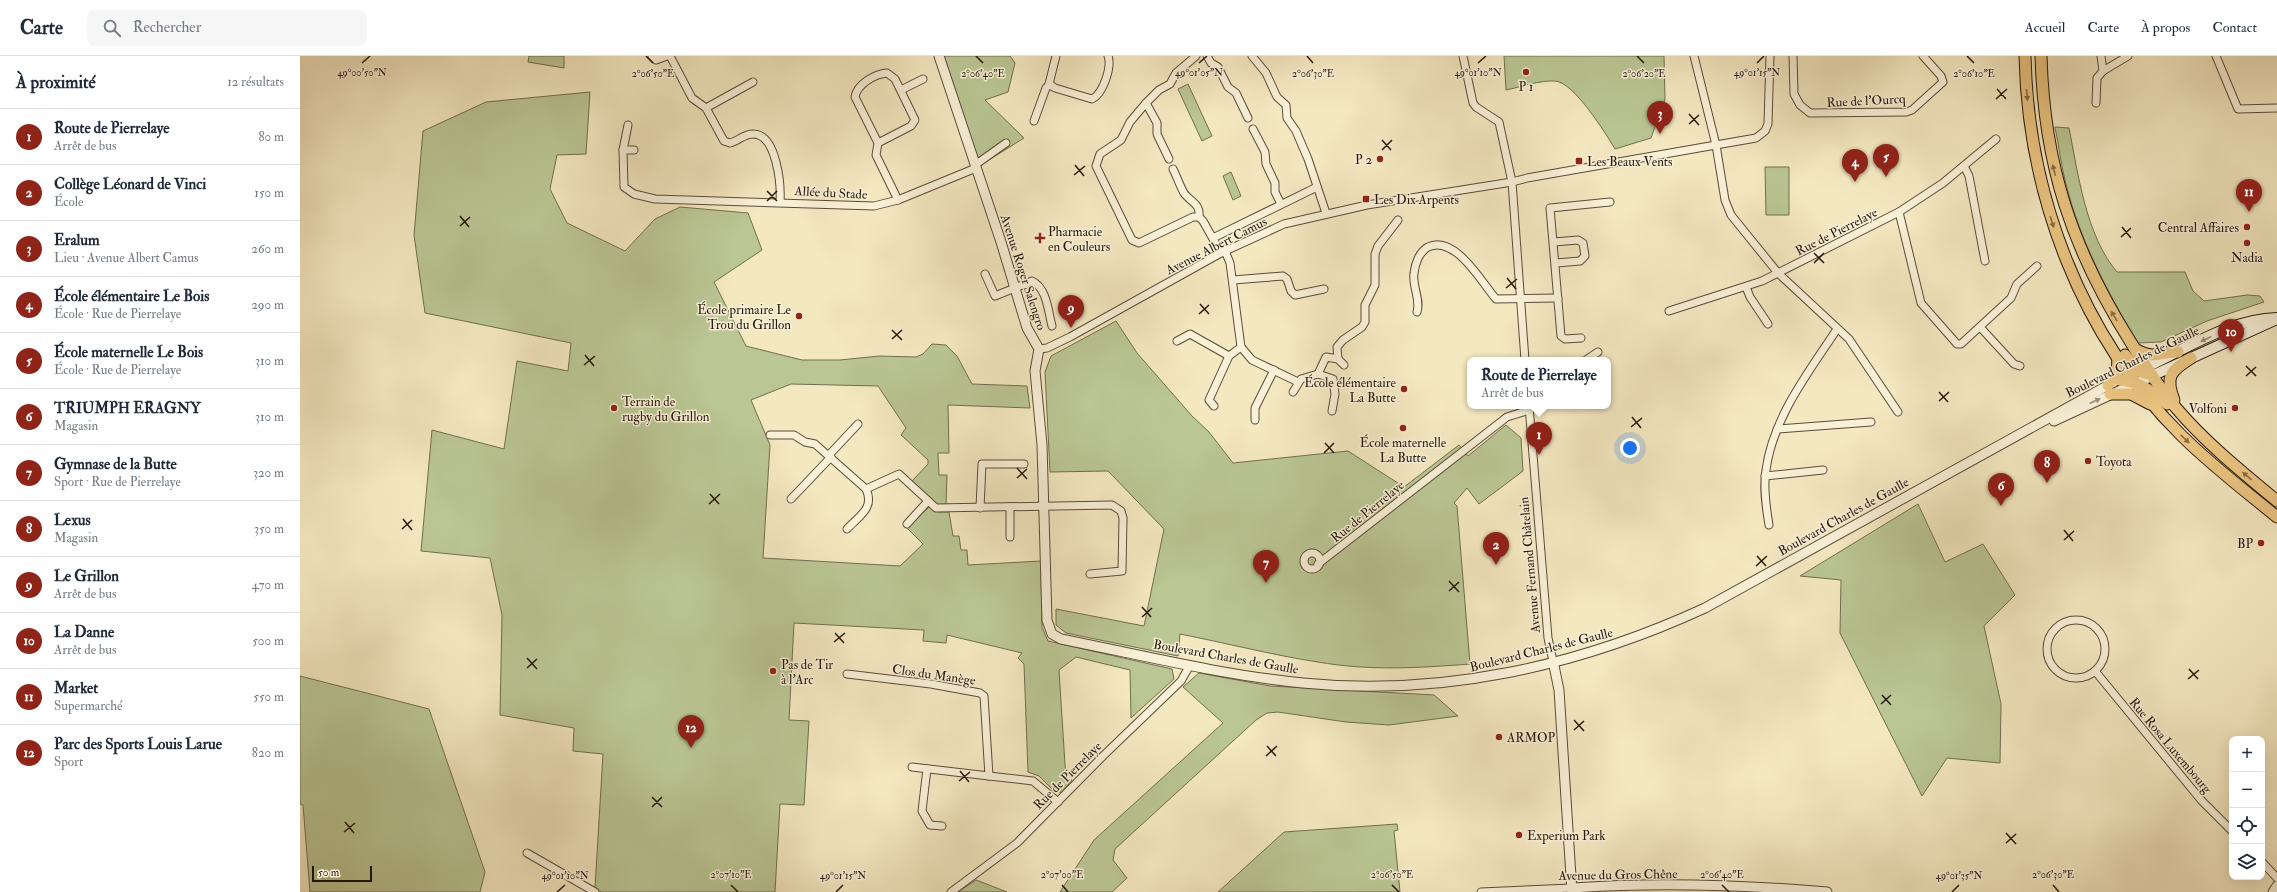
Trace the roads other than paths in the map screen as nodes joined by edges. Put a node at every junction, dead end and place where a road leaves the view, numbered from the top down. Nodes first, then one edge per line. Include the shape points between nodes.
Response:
1 (652, 56) edge
2 (669, 56) edge
3 (939, 56) edge
4 (1056, 56) edge
5 (1108, 56) edge
6 (1196, 56) edge
7 (1207, 56) edge
8 (1252, 56) edge
9 (1463, 56) edge
10 (1694, 56) edge
11 (1770, 56) edge
12 (1793, 56) edge
13 (1923, 56) edge
14 (2025, 56) edge
15 (2041, 56) edge
16 (2102, 56) edge
17 (2128, 56) edge
18 (2216, 56) edge
19 (2103, 71) junction
20 (923, 79) dead end
21 (753, 82) dead end
22 (1050, 84) junction
23 (901, 90) junction
24 (1146, 103) junction
25 (2096, 103) dead end
26 (706, 108) junction
27 (2277, 108) edge
28 (1248, 118) dead end
29 (1034, 121) dead end
30 (628, 124) dead end
31 (1253, 129) dead end
32 (1996, 139) dead end
33 (878, 143) junction
34 (1006, 143) dead end
35 (1716, 144) junction
36 (623, 150) junction
37 (634, 150) dead end
38 (1170, 159) dead end
39 (976, 166) junction
40 (1964, 166) junction
41 (1173, 169) dead end
42 (1512, 182) junction
43 (1317, 187) junction
44 (898, 200) junction
45 (780, 202) junction
46 (1610, 202) dead end
47 (1281, 204) junction
48 (1899, 212) junction
49 (1326, 213) junction
50 (1199, 217) junction
51 (1398, 220) dead end
52 (1213, 238) junction
53 (1554, 242) junction
54 (1222, 252) junction
55 (1985, 261) dead end
56 (1556, 263) junction
57 (2037, 266) dead end
58 (1778, 273) junction
59 (985, 274) dead end
60 (1233, 280) junction
61 (1016, 286) junction
62 (1746, 287) junction
63 (1324, 289) dead end
64 (1558, 298) junction
65 (1521, 299) junction
66 (1669, 310) dead end
67 (1417, 312) dead end
68 (2277, 318) edge
69 (2096, 321) junction
70 (1768, 324) dead end
71 (1052, 326) dead end
72 (1980, 327) junction
73 (1837, 329) junction
74 (1581, 338) dead end
75 (1177, 341) dead end
76 (1241, 347) junction
77 (1039, 349) junction
78 (2135, 349) junction
79 (1598, 352) dead end
80 (2178, 352) junction
81 (1229, 356) junction
82 (1526, 357) edge
83 (1590, 357) edge
84 (2118, 358) junction
85 (2191, 358) junction
86 (1338, 359) junction
87 (1344, 365) dead end
88 (2020, 366) dead end
89 (1274, 370) junction
90 (1318, 374) junction
91 (2140, 374) junction
92 (2119, 380) joint
93 (1298, 382) junction
94 (2109, 390) junction
95 (1293, 392) dead end
96 (1214, 406) dead end
97 (2176, 408) junction
98 (1526, 409) edge
99 (1529, 409) edge
100 (2159, 410) junction
101 (1332, 411) dead end
102 (1898, 412) dead end
103 (1255, 420) dead end
104 (1871, 422) dead end
105 (858, 424) dead end
106 (1778, 429) junction
107 (770, 435) dead end
108 (830, 456) junction
109 (1024, 464) dead end
110 (1822, 470) dead end
111 (1765, 476) junction
112 (866, 489) junction
113 (791, 499) dead end
114 (928, 501) junction
115 (2277, 501) edge
116 (1044, 506) junction
117 (1010, 507) junction
118 (980, 508) junction
119 (2277, 517) edge
120 (906, 524) dead end
121 (1769, 525) dead end
122 (846, 529) dead end
123 (1010, 537) dead end
124 (1318, 564) dead end
125 (1090, 574) dead end
126 (1061, 639) joint
127 (1553, 661) junction
128 (1190, 665) junction
129 (2095, 671) junction
130 (847, 674) dead end
131 (912, 767) dead end
132 (927, 769) junction
133 (989, 776) junction
134 (1058, 802) junction
135 (942, 826) dead end
136 (2229, 828) edge
137 (527, 853) dead end
138 (2265, 865) edge
139 (2277, 878) edge
140 (2277, 886) edge
141 (1572, 890) edge
142 (595, 892) edge
143 (950, 892) edge
144 (1481, 892) edge
145 (1827, 892) edge
146 (2273, 892) edge

1 - 2 street via 656,60
2 - 26 street via 692,98
3 - 39 street, Avenue Roger Salengro
4 - 22 street
5 - 22 street via 1108,67 1100,93 1094,98 1089,99
6 - 24 street via 1176,73 1170,84
7 - 28 street via 1211,63 1218,67 1228,87 1236,93
8 - 43 street via 1266,73 1277,97 1286,105 1287,118 1296,131
9 - 42 street via 1473,103 1499,122
10 - 35 street
11 - 35 street, Avenue Albert Camus via 1768,120 1765,131 1756,138
12 - 13 street, Rue de l'Ourcq via 1794,94 1800,105 1814,114 1912,110 1943,82 1941,76
14 -> 69 main road via 2028,111 2044,195 2060,245
78 -> 15 main road via 2111,312 2067,215 2050,154
16 - 19 street
17 - 19 street
18 - 27 street via 2238,109
19 - 25 street via 2097,78
20 - 23 street
21 - 26 street
22 - 29 street via 1046,88
23 - 33 street via 914,116 914,123
23 - 33 street via 892,75 884,73 863,84 856,93 857,103
24 - 38 street via 1157,123 1157,134
24 - 50 street via 1130,122 1121,140 1100,154 1096,166 1132,240 1136,242 1140,243 1194,217
26 - 45 street via 727,143 754,134 765,140 780,173
30 - 36 street, Allée du Stade
31 - 47 street via 1265,152 1266,164
32 - 40 street, Rue de Pierrelaye
33 - 44 street via 876,155
34 - 39 street, Allée du Stade
35 - 42 street, Avenue Albert Camus
35 - 58 street via 1728,209
36 - 37 street
36 - 45 street, Allée du Stade via 624,187 634,194 655,199
39 - 44 street, Allée du Stade
39 - 61 street, Avenue Roger Salengro
40 - 48 street, Rue de Pierrelaye via 1931,192
40 - 55 street via 1969,176
41 - 50 street via 1185,194 1194,201 1200,213
42 - 49 street, Avenue Albert Camus
42 - 65 street
43 - 47 street
43 - 49 street
44 - 45 street, Allée du Stade via 874,206
46 - 53 street via 1550,208
47 - 52 street
48 - 58 street, Rue de Pierrelaye
48 - 72 street via 1917,292 1923,306 1957,344 1961,344
49 - 54 street, Avenue Albert Camus via 1278,227
50 - 52 street
51 - 86 street via 1375,254 1375,285 1365,306 1365,322 1337,347
52 - 54 street
53 - 56 street
53 - 56 street via 1578,240 1583,243 1585,256 1580,261
54 - 60 street via 1230,263
54 - 77 street, Avenue Albert Camus via 1070,337
56 - 64 street
57 - 72 street via 2017,284 2011,298
58 - 62 street, Rue de Pierrelaye
58 - 73 street
59 - 61 street via 995,296
60 - 63 street via 1283,276 1288,279 1291,291 1295,295
60 - 76 street
61 - 71 street via 1032,281 1039,284
61 - 77 street, Avenue Roger Salengro via 1027,328
62 - 66 street, Rue de Pierrelaye
62 - 70 street
64 - 65 street
64 - 74 street via 1561,336 1565,339
65 - 67 street via 1496,299 1462,257 1452,249 1436,245 1425,249 1416,265 1414,279 1419,302
65 - 82 street
68 -> 80 main road, Boulevard Charles de Gaulle via 2255,320
68 - 85 main road, Boulevard Charles de Gaulle
69 - 84 main road
69 - 91 main road via 2113,335 2126,358
72 - 88 street via 2014,364
73 - 102 street via 1854,345
73 - 106 street via 1792,400
75 - 81 street via 1190,334
76 - 81 street
76 - 89 street via 1252,360
77 - 116 street, Avenue Roger Salengro via 1035,371 1042,445
78 - 80 main road via 2152,356
78 - 91 main road
79 - 83 street
80 - 91 main road, Boulevard Charles de Gaulle
81 - 96 street via 1209,400
84 - 91 main road
84 - 94 main road via 2117,374
85 - 91 main road, Boulevard Charles de Gaulle
85 - 97 main road via 2173,371 2170,378 2169,388
86 - 87 street
86 - 90 street via 1326,357
89 - 93 street
89 - 103 street via 1255,408
90 - 93 street via 1301,378
90 - 101 street via 1333,379 1335,394
91 - 92 main road
91 - 94 street, Boulevard Charles de Gaulle
91 - 97 main road
91 - 97 main road via 2152,391
91 - 100 main road
92 - 94 street, Boulevard Charles de Gaulle
93 - 95 street
94 - 100 main road via 2135,396
94 - 127 street, Boulevard Charles de Gaulle via 1984,454 1705,608 1633,639
115 -> 97 main road via 2220,452
98 - 124 street, Rue de Pierrelaye via 1506,417
99 - 127 street, Avenue Fernand Châtelain via 1548,638
100 -> 119 main road via 2180,434 2228,479
104 - 106 street
105 - 108 street
106 - 111 street
107 - 108 street via 794,435 805,442 816,444
108 - 112 street
108 - 113 street
109 - 118 street via 982,464
110 - 111 street
111 - 121 street
112 - 114 street via 899,474
112 - 122 street via 870,498 869,504
114 - 118 street via 936,508
114 - 120 street
116 - 117 street
116 - 125 street via 1112,505 1121,511 1122,572
116 - 126 street, Avenue Roger Salengro via 1047,620 1052,634
117 - 118 street
117 - 123 street
126 - 128 street, Boulevard Charles de Gaulle
127 - 128 street, Boulevard Charles de Gaulle via 1464,681 1383,687 1301,683
127 - 141 street, Avenue Fernand Châtelain via 1559,690
128 - 134 street, Rue de Pierrelaye via 1182,680
129 - 129 street via 2104,656 2105,647 2099,631 2091,624 2072,620 2055,629 2047,647 2048,657 2056,669 2068,677 2078,678
129 - 136 street, Rue Rosa Luxembourg via 2201,800
130 - 133 street, Clos du Manège via 980,693 986,700
131 - 132 street
132 - 133 street
132 - 135 street via 922,811 930,825
133 - 134 street via 1033,781
134 - 143 street, Rue de Pierrelaye via 1016,843
137 - 142 street
138 - 139 street
140 - 146 street
141 - 144 street, Avenue du Gros Chêne
141 - 145 street, Avenue du Gros Chêne via 1623,886 1710,886

